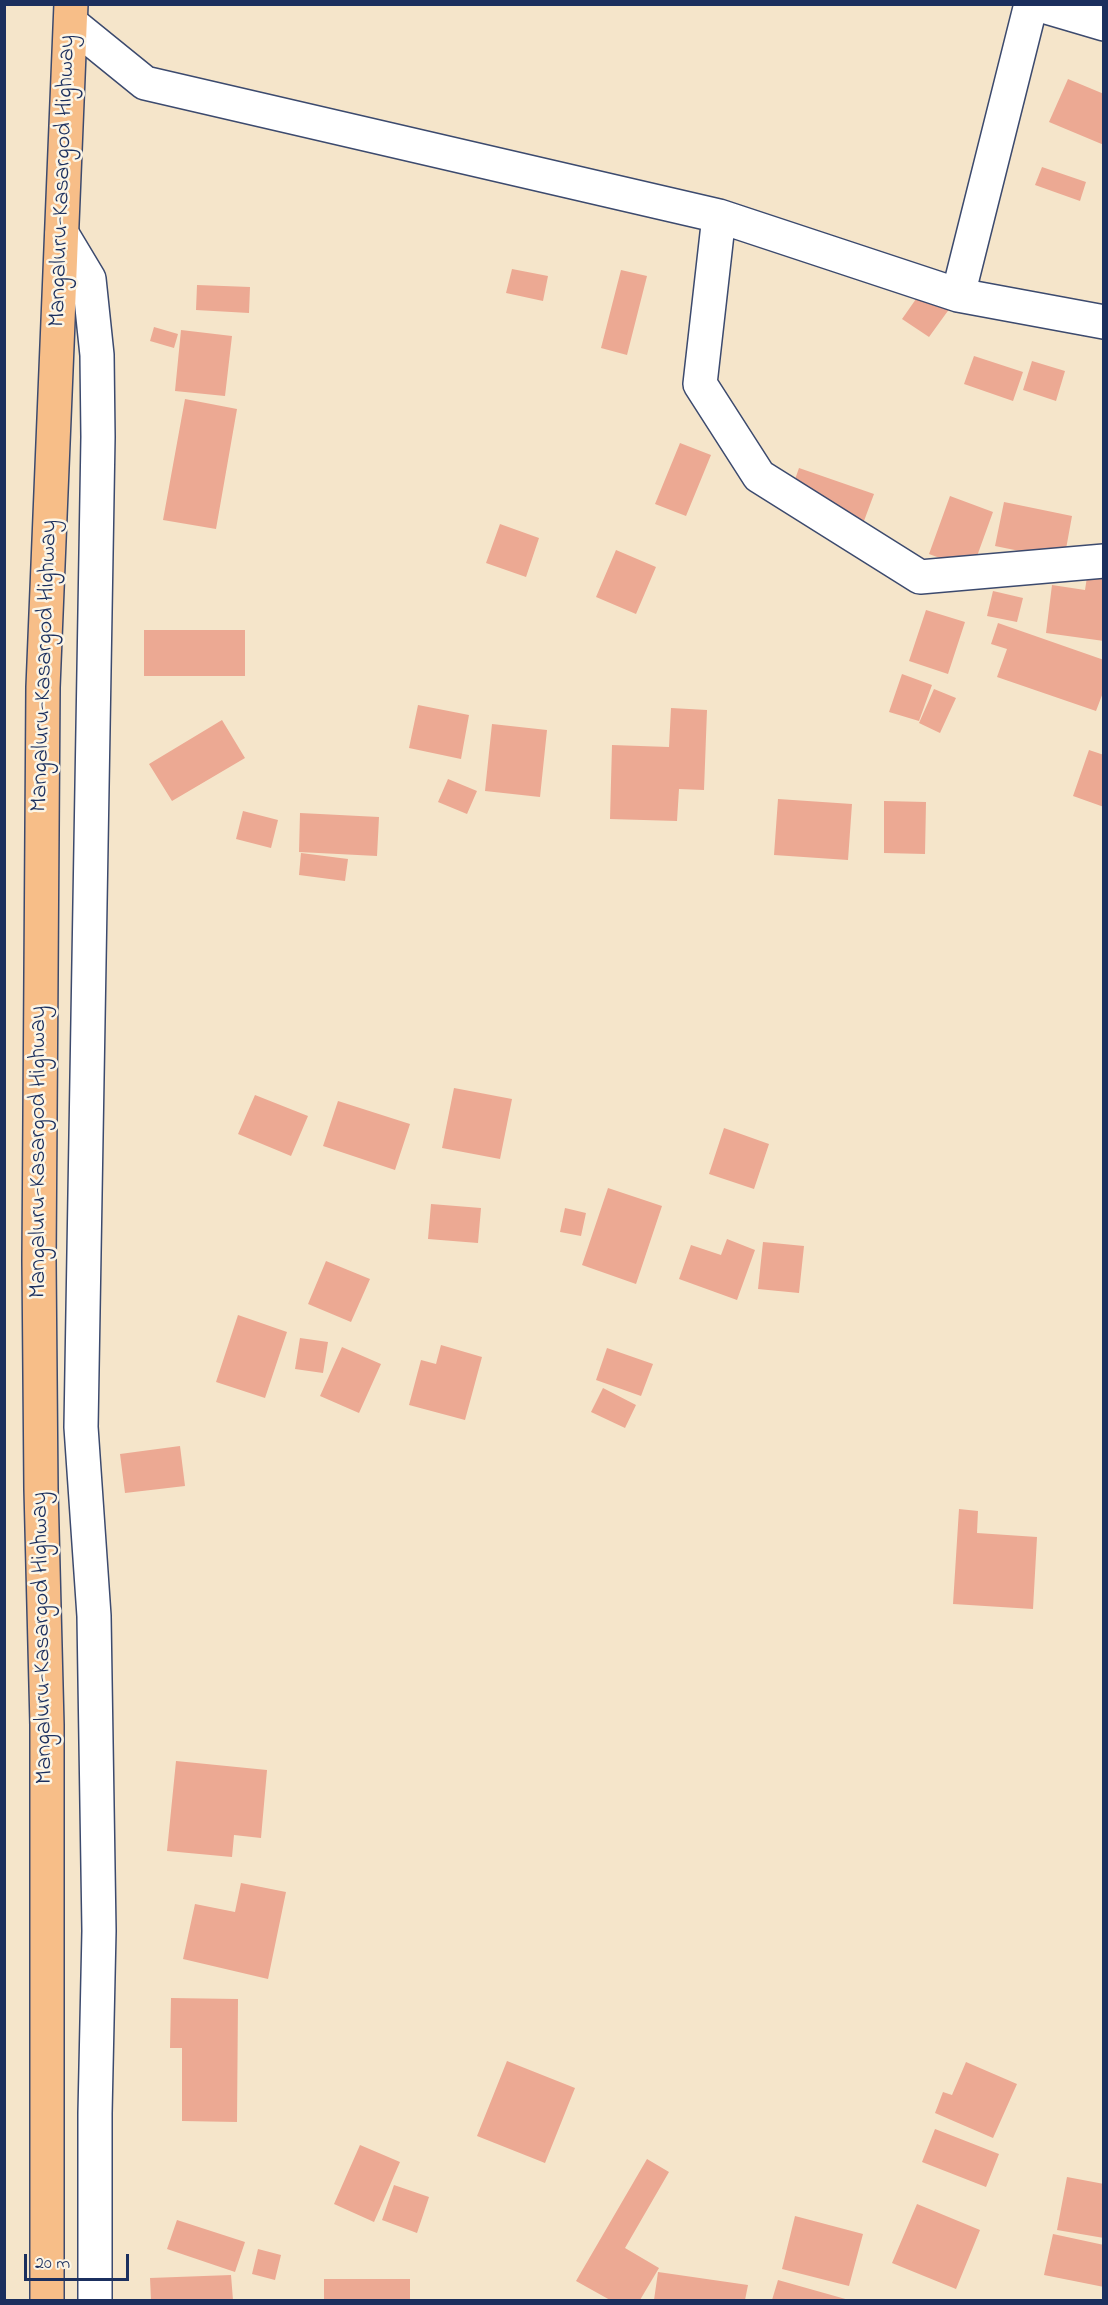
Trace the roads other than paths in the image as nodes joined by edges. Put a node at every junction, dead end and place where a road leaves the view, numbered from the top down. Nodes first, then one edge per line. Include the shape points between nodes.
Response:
1 (1031, 4) edge
2 (1036, 4) edge
3 (71, 14) edge
4 (1104, 24) edge
5 (719, 216) junction
6 (62, 234) junction
7 (958, 295) junction
8 (1104, 322) edge
9 (1104, 561) edge
10 (47, 2301) edge
11 (95, 2301) edge

1 - 7 street
2 - 4 street
3 - 5 street via 144,83
3 - 6 highway, Mangaluru-Kasargod Highway
5 - 7 street
5 - 9 street via 700,384 759,476 920,576
6 - 10 highway, Mangaluru-Kasargod Highway via 42,699 39,1272 47,1725
6 - 11 street via 89,279 97,355 81,1427 94,1616 99,1897
7 - 8 street

